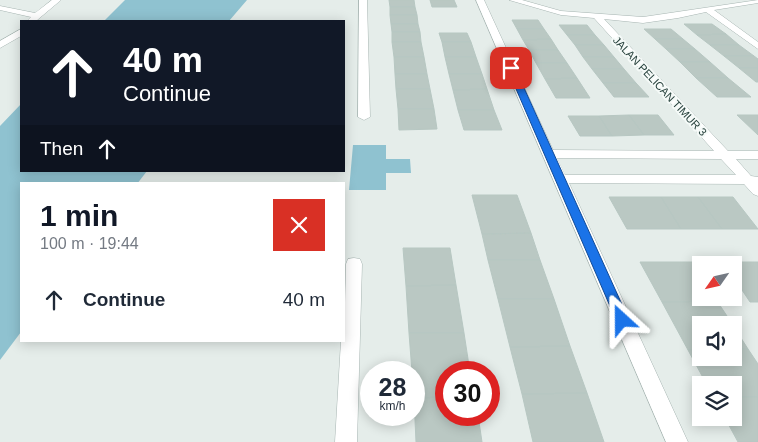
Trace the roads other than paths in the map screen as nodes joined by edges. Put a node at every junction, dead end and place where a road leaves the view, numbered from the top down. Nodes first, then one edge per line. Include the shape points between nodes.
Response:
1 (57, 0) edge
2 (363, 0) edge
3 (480, 0) edge
4 (513, 0) edge
5 (758, 2) edge
6 (0, 8) edge
7 (707, 9) junction
8 (597, 17) junction
9 (34, 18) edge
10 (20, 33) edge
11 (0, 45) edge
12 (758, 46) edge
13 (364, 117) dead end
14 (549, 154) junction
15 (724, 155) junction
16 (758, 155) edge
17 (560, 180) junction
18 (753, 180) edge
19 (758, 191) edge
20 (354, 264) dead end
21 (346, 442) edge
22 (677, 442) edge

1 - 9 street
2 - 13 street
3 - 14 street
4 - 8 street via 562,13
5 - 7 street
6 - 9 street
7 - 8 street via 661,19
7 - 12 street
8 - 15 street, JALAN PELICAN TIMUR 3
10 - 11 street
14 - 15 street
14 - 17 street
15 - 16 street
15 - 18 street, JALAN PELICAN TIMUR 3
17 - 18 street
17 - 22 street
18 - 19 street, JALAN PELICAN TIMUR 3
20 - 21 street

